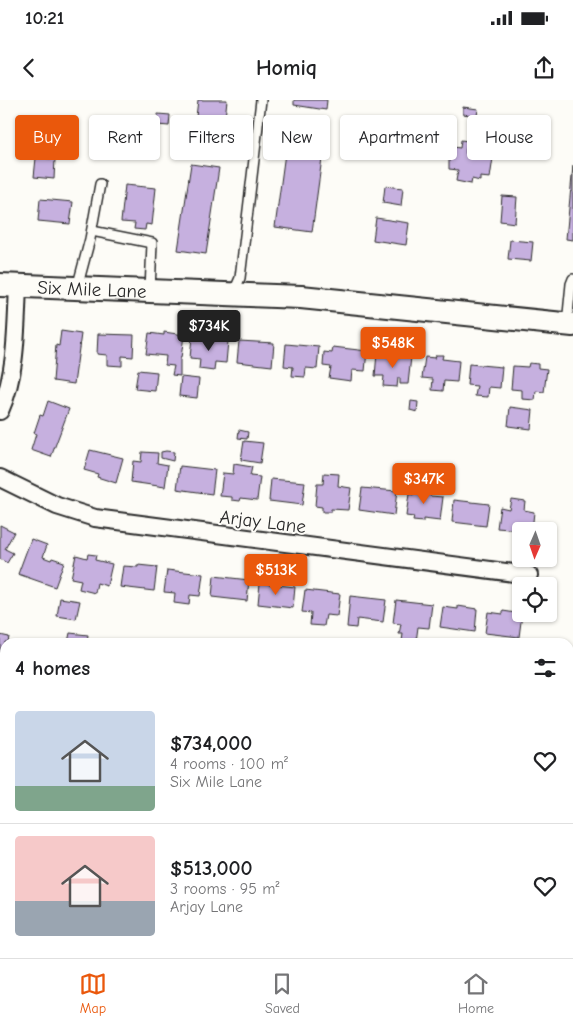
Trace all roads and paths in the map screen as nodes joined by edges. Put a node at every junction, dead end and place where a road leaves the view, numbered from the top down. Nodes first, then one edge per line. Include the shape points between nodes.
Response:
1 (261, 100) edge
2 (100, 184) dead end
3 (92, 231) junction
4 (573, 279) edge
5 (9, 285) edge
6 (77, 288) junction
7 (150, 291) junction
8 (233, 294) junction
9 (570, 325) edge
10 (0, 411) edge
11 (0, 478) edge
12 (529, 575) dead end

1 - 8 lane via 240,278
2 - 3 lane
3 - 6 lane
3 - 7 lane via 152,243
4 - 9 lane
5 - 6 street, Six Mile Lane
5 - 10 street via 12,369
6 - 7 street, Six Mile Lane
7 - 8 street, Six Mile Lane
8 - 9 street, Six Mile Lane via 301,296
11 - 12 street, Arjay Lane via 58,506 95,518

